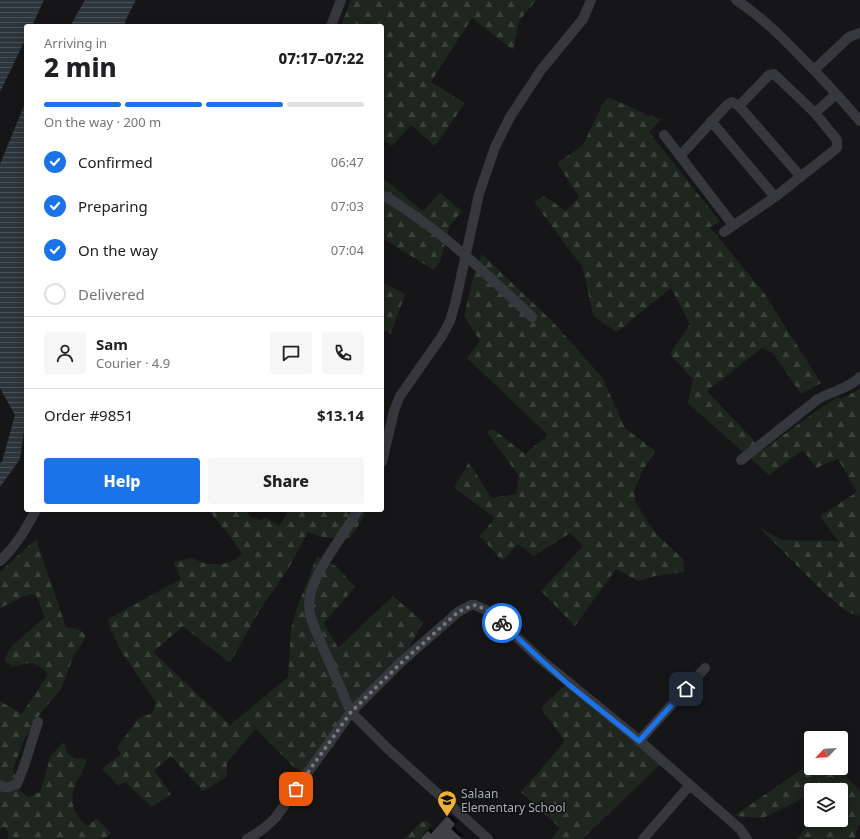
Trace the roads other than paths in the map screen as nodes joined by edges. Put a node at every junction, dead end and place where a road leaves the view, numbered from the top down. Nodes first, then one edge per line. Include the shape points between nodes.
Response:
1 (340, 0) edge
2 (591, 0) edge
3 (736, 0) edge
4 (332, 24) edge
5 (860, 33) edge
6 (814, 70) junction
7 (836, 94) junction
8 (739, 106) junction
9 (815, 113) junction
10 (711, 121) junction
11 (860, 121) edge
12 (664, 135) dead end
13 (680, 156) junction
14 (801, 177) junction
15 (384, 195) edge
16 (775, 197) junction
17 (733, 226) junction
18 (724, 232) dead end
19 (465, 254) junction
20 (532, 317) dead end
21 (860, 377) edge
22 (384, 454) edge
23 (741, 460) dead end
24 (35, 512) edge
25 (357, 512) edge
26 (0, 560) edge
27 (705, 668) dead end
28 (351, 712) junction
29 (38, 722) dead end
30 (639, 741) junction
31 (0, 785) edge
32 (690, 785) junction
33 (247, 839) edge
34 (488, 839) edge
35 (643, 839) edge
36 (748, 839) edge

1 - 4 street
2 - 19 street via 582,19 541,70 510,117 495,147 479,194
3 - 6 street via 773,28
5 - 6 street via 849,37
6 - 7 street
7 - 9 street
7 - 11 street
8 - 9 street via 768,75 774,74
8 - 10 street via 729,103
8 - 14 street
9 - 14 street via 836,140 837,148
10 - 13 street
10 - 16 street
12 - 13 street
13 - 17 street
14 - 16 street
15 - 19 street
16 - 17 street
17 - 18 street
19 - 20 street
19 - 22 street via 450,321 400,396
21 - 23 street via 847,387 818,399
24 - 26 street via 21,537
25 - 28 street via 318,575 309,604 315,629
27 - 30 street
28 - 30 street via 458,612 476,605 490,612 539,658
28 - 33 street via 276,817 268,826
28 - 34 street
29 - 31 street via 17,784 8,788
30 - 32 street
32 - 35 street
32 - 36 street

